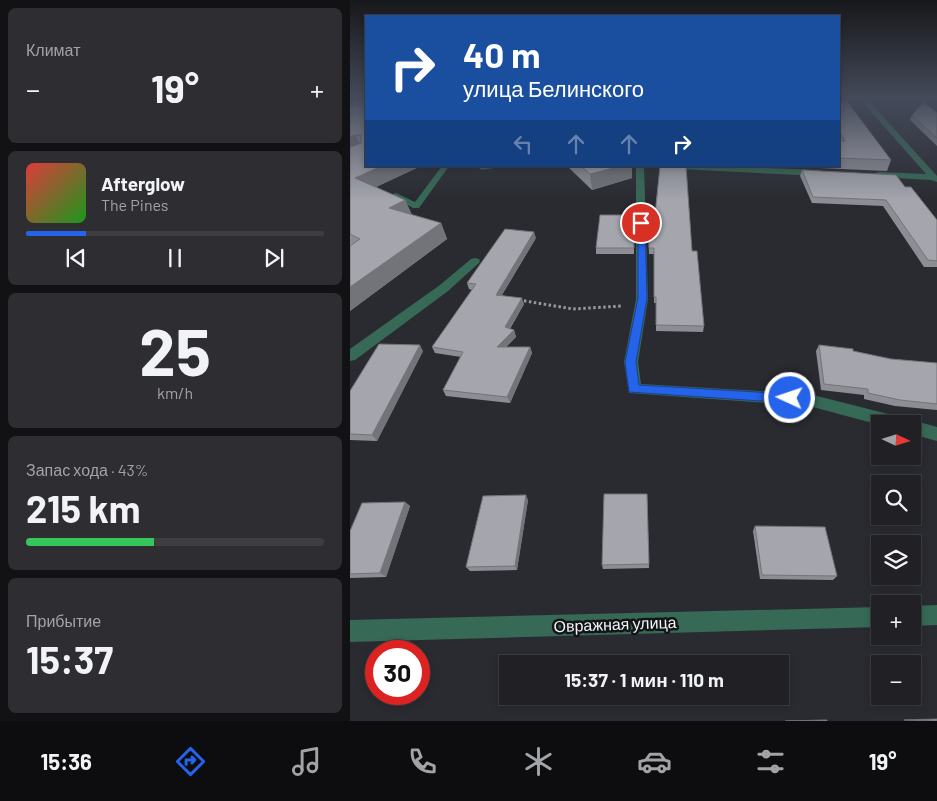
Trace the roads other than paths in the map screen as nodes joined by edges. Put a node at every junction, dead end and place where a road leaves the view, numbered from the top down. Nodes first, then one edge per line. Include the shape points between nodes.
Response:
1 (893, 133) edge
2 (445, 167) edge
3 (640, 167) edge
4 (682, 167) edge
5 (825, 173) edge
6 (874, 175) edge
7 (935, 179) edge
8 (392, 194) edge
9 (475, 261) dead end
10 (350, 356) edge
11 (871, 416) edge
12 (921, 430) edge
13 (937, 434) edge
14 (937, 615) edge
15 (921, 616) edge
16 (871, 617) edge
17 (350, 631) edge

1 - 7 street
2 - 8 lane via 416,206
3 - 11 street via 642,298 631,362 634,389 809,400
4 - 5 street
6 - 7 street
9 - 10 street via 444,288
12 - 13 street
14 - 15 street
16 - 17 street, Овражная улица

